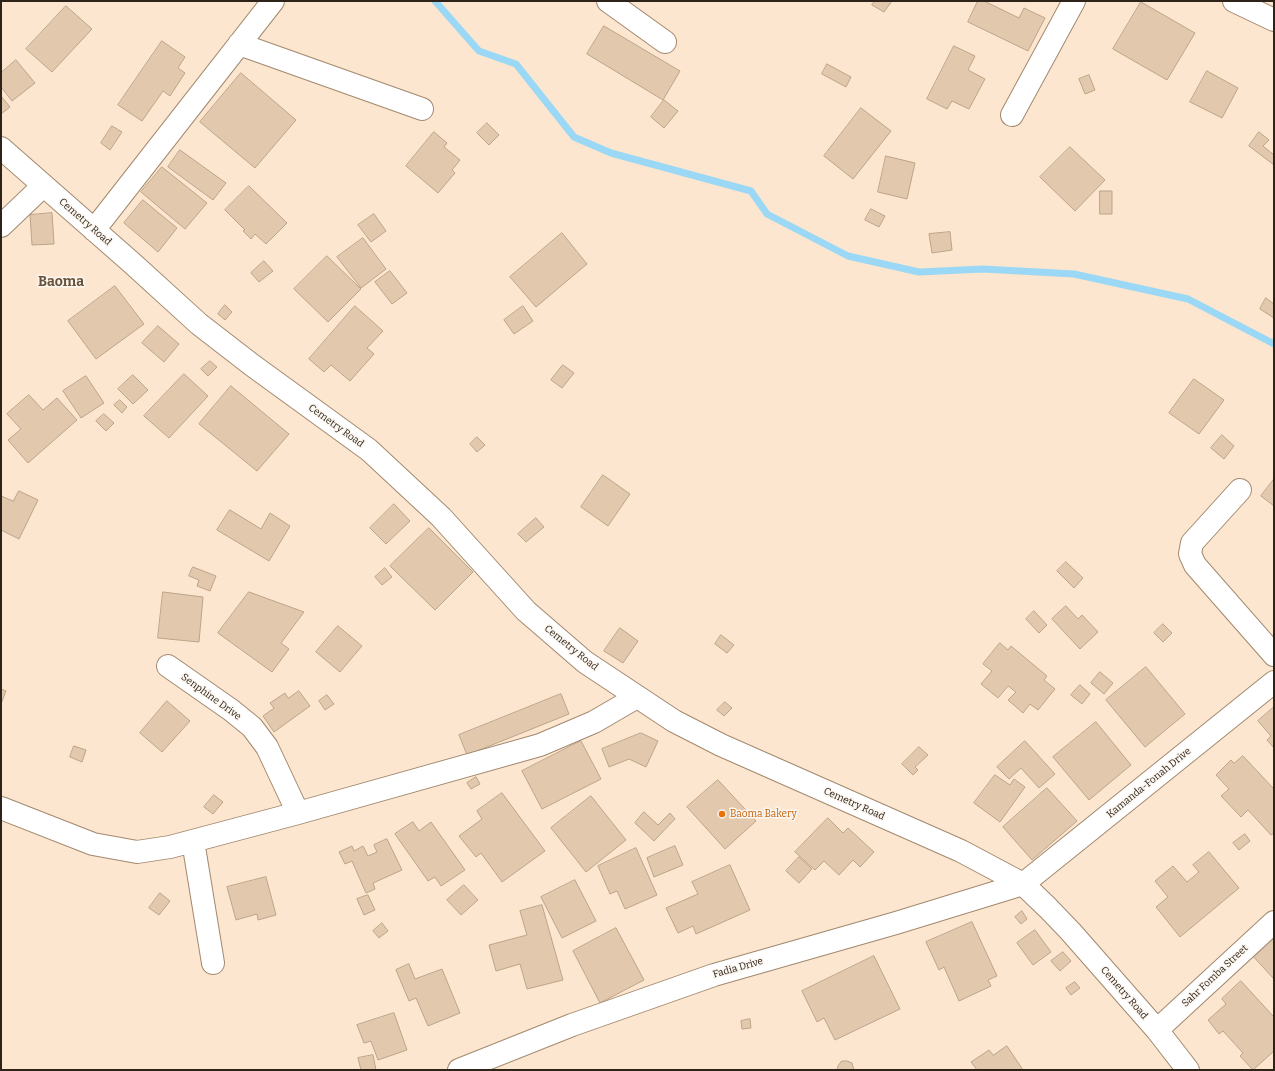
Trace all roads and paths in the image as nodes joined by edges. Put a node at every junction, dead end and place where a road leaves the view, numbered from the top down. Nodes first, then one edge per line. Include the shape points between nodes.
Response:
1 (273, 1) edge
2 (608, 1) edge
3 (1074, 1) edge
4 (1234, 1) edge
5 (1274, 20) edge
6 (665, 42) dead end
7 (239, 44) junction
8 (422, 109) dead end
9 (1012, 115) dead end
10 (1, 148) edge
11 (43, 186) junction
12 (1, 226) edge
13 (94, 230) junction
14 (1240, 490) dead end
15 (1274, 655) edge
16 (168, 666) dead end
17 (1274, 682) edge
18 (637, 696) junction
19 (1, 808) edge
20 (298, 813) junction
21 (193, 841) junction
22 (1023, 884) junction
23 (1274, 922) edge
24 (213, 963) dead end
25 (1157, 1030) junction
26 (459, 1070) edge
27 (1188, 1070) edge

1 - 7 street
2 - 6 street
3 - 9 street
4 - 5 street
7 - 8 street
7 - 13 street
10 - 11 street, Cemetry Road
11 - 12 street
11 - 13 street, Cemetry Road
13 - 18 street, Cemetry Road via 199,324 369,450 441,517 526,611 585,662
14 - 15 street via 1192,543 1190,554 1195,565
16 - 20 street, Senphine Drive via 252,727 267,747
17 - 22 street, Kamanda-Fonah Drive
18 - 20 street via 594,722 540,745
18 - 22 street, Cemetry Road via 674,721 715,741 960,851
19 - 21 street via 93,844 137,852
20 - 21 street
21 - 24 street
22 - 25 street, Cemetry Road via 1066,927
22 - 26 street, Fadia Drive via 714,975 572,1025
23 - 25 street, Sahr Fomba Street
25 - 27 street, Cemetry Road

